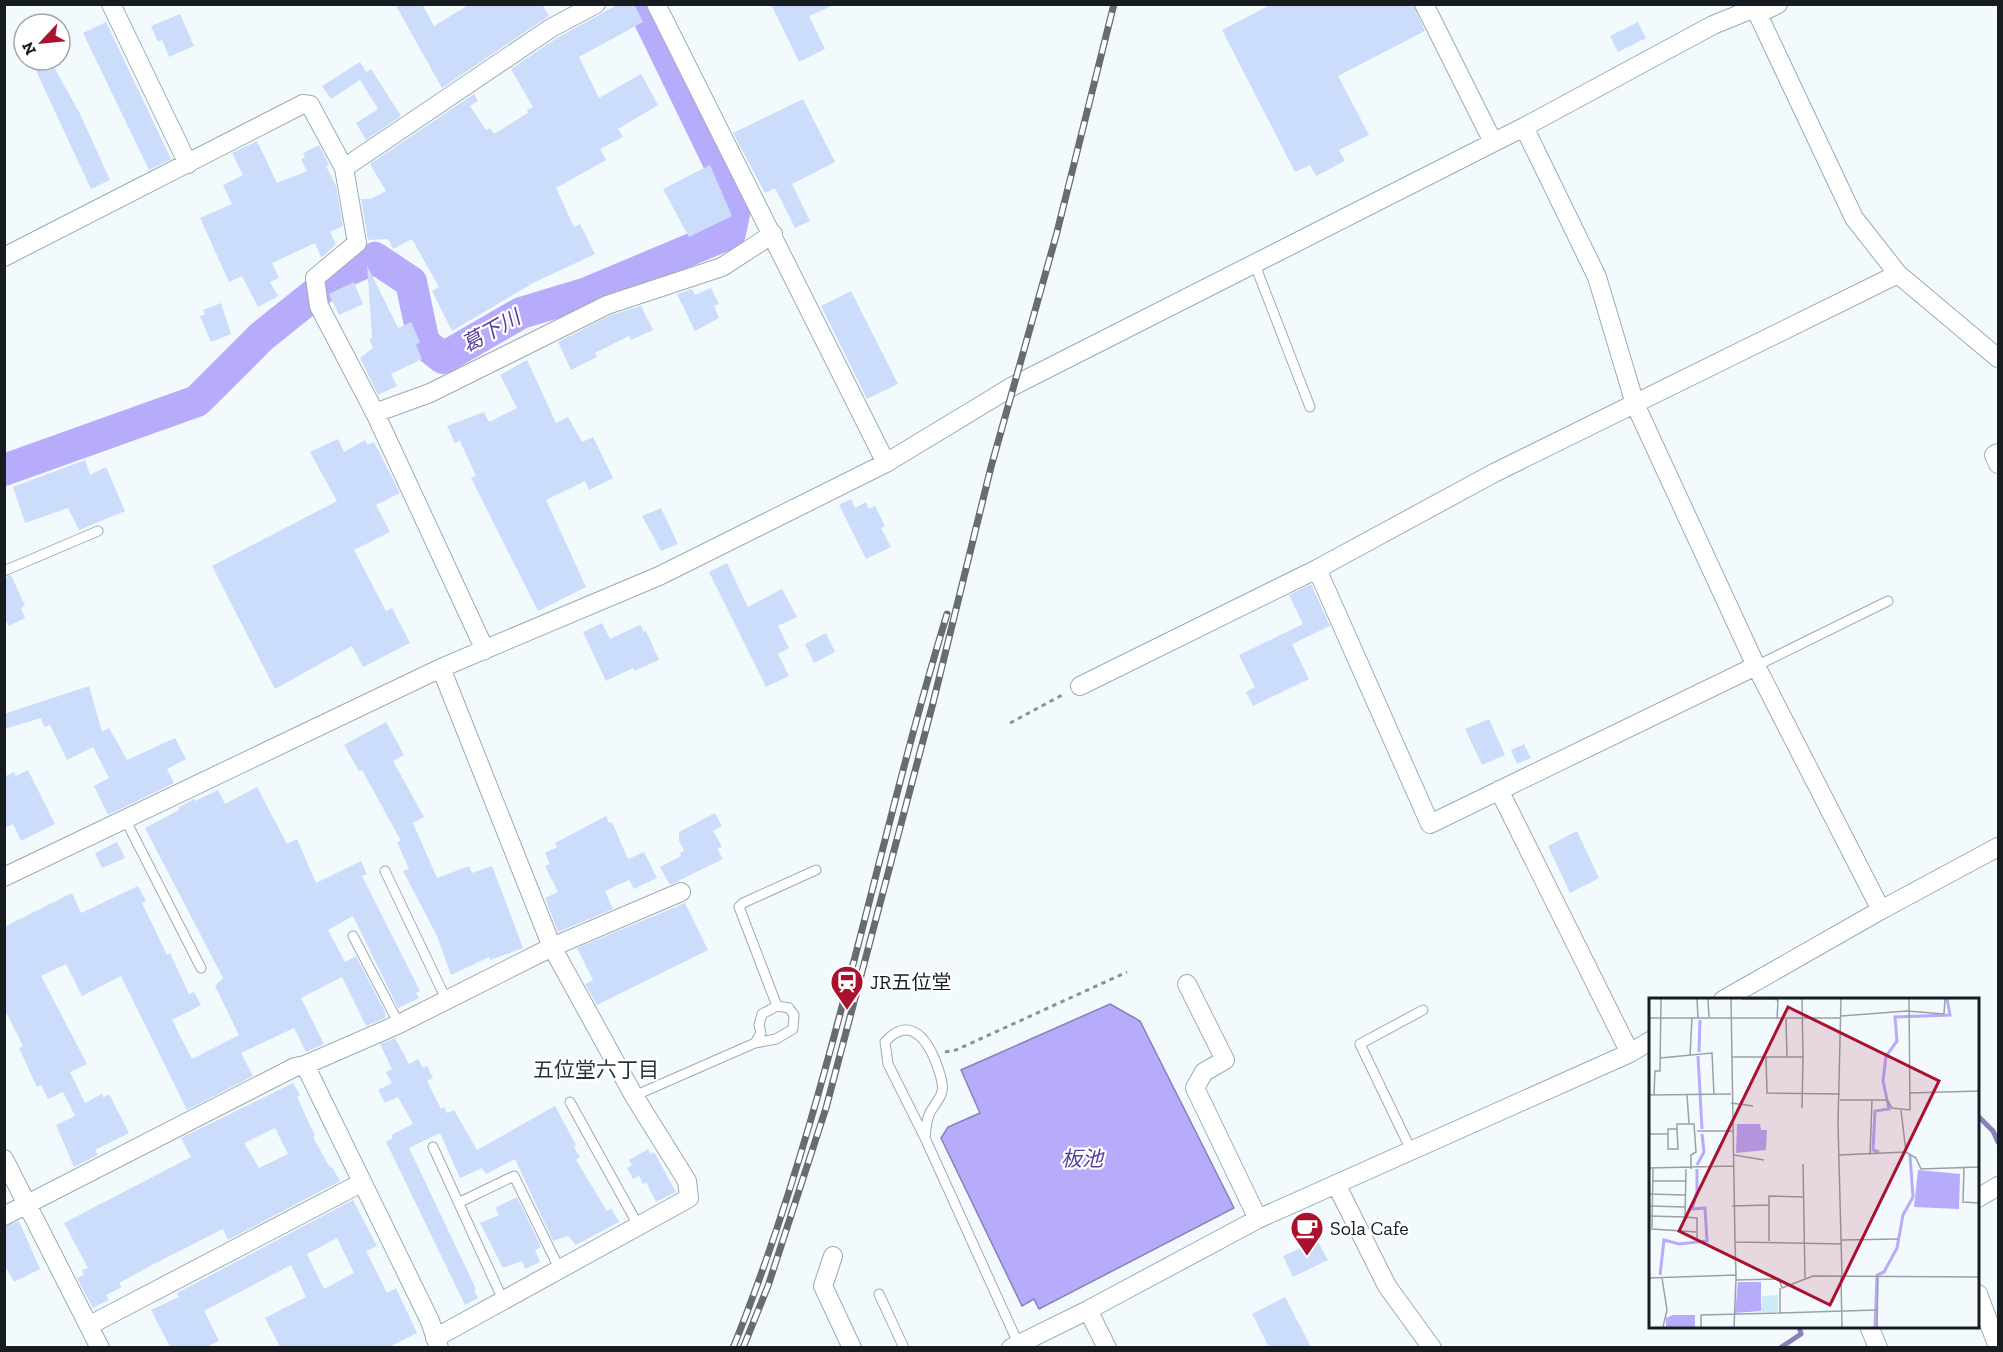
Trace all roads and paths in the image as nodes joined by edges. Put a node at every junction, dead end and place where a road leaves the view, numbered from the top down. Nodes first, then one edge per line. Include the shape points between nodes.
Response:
1 (111, 4) edge
2 (596, 4) edge
3 (656, 4) edge
4 (1424, 4) edge
5 (1778, 4) edge
6 (1755, 9) edge
7 (1524, 127) junction
8 (1493, 142) junction
9 (188, 164) junction
10 (344, 168) junction
11 (773, 234) junction
12 (4, 257) edge
13 (1255, 265) junction
14 (1898, 274) junction
15 (1998, 358) edge
16 (1635, 404) junction
17 (1310, 407) dead end
18 (375, 413) junction
19 (1998, 453) edge
20 (886, 463) junction
21 (1998, 464) edge
22 (98, 531) dead end
23 (1317, 570) junction
24 (4, 571) edge
25 (1888, 601) dead end
26 (485, 650) junction
27 (1756, 666) junction
28 (441, 668) junction
29 (1080, 686) joint
30 (1010, 723) dead end
31 (1499, 790) junction
32 (125, 819) junction
33 (1998, 847) edge
34 (816, 870) dead end
35 (385, 871) dead end
36 (6, 873) edge
37 (681, 892) dead end
38 (1881, 910) junction
39 (353, 936) dead end
40 (552, 947) junction
41 (201, 968) dead end
42 (1127, 972) dead end
43 (1187, 984) dead end
44 (1725, 998) edge
45 (446, 999) junction
46 (777, 1006) junction
47 (1423, 1010) dead end
48 (399, 1024) junction
49 (1649, 1042) edge
50 (755, 1043) junction
51 (956, 1050) dead end
52 (1630, 1053) junction
53 (305, 1065) junction
54 (634, 1096) junction
55 (570, 1102) dead end
56 (925, 1138) junction
57 (433, 1146) dead end
58 (1411, 1150) junction
59 (4, 1159) edge
60 (360, 1183) junction
61 (1336, 1184) junction
62 (1998, 1186) edge
63 (1979, 1197) edge
64 (460, 1202) junction
65 (27, 1205) junction
66 (4, 1216) edge
67 (1258, 1219) junction
68 (638, 1225) junction
69 (833, 1256) dead end
70 (559, 1268) junction
71 (879, 1294) dead end
72 (1979, 1299) edge
73 (503, 1300) junction
74 (1088, 1310) junction
75 (90, 1325) junction
76 (1870, 1328) edge
77 (437, 1343) edge
78 (1014, 1346) edge
79 (100, 1347) edge
80 (852, 1347) edge
81 (904, 1347) edge
82 (1107, 1347) edge
83 (1432, 1347) edge
84 (1878, 1347) edge
85 (1998, 1347) edge

1 - 9 street
2 - 10 street via 551,28
3 - 11 street
4 - 8 street
5 - 6 street
6 - 7 street via 1713,25
6 - 14 street via 1854,218
7 - 8 street
7 - 16 street via 1597,277
8 - 13 street
9 - 10 street via 303,104 310,105
9 - 12 street
10 - 18 street via 357,243 315,278 319,306
11 - 18 street via 722,267 608,305 430,393
11 - 20 street
13 - 17 lane
13 - 20 street via 1013,386
14 - 15 street
14 - 16 street
16 - 23 street via 1494,473
16 - 27 street
18 - 26 street
19 - 21 street via 1994,455
20 - 26 street via 659,576
22 - 24 lane
23 - 29 street
23 - 31 street via 1430,824
25 - 27 lane
26 - 28 street
27 - 31 street
27 - 38 street
28 - 32 street
28 - 40 street
29 - 30 path
31 - 52 street
32 - 36 street
32 - 41 lane
33 - 38 street
34 - 46 lane via 739,907
35 - 45 lane
37 - 40 street
38 - 44 street
39 - 48 lane
40 - 45 street
40 - 54 street
42 - 51 path
43 - 67 street via 1225,1060 1204,1072 1195,1088
45 - 48 street
46 - 50 lane via 759,1019 761,1033
46 - 50 lane via 789,1008 794,1015 792,1029 776,1039
47 - 58 lane via 1360,1044
48 - 53 street
49 - 52 street
50 - 54 lane
52 - 58 street
53 - 60 street
53 - 65 street
54 - 68 street via 687,1181 689,1198
55 - 68 lane
56 - 56 lane via 885,1052 885,1042 901,1030 917,1033 926,1041 943,1085 928,1117
56 - 78 lane
57 - 64 lane
58 - 61 street
59 - 65 street
60 - 75 street
60 - 77 street via 430,1321
61 - 67 street
61 - 83 street via 1387,1286
62 - 63 street
64 - 70 lane via 514,1176
64 - 73 lane
65 - 66 street
65 - 75 street
67 - 74 street
68 - 70 street
69 - 80 street via 823,1286
70 - 73 street
71 - 81 lane
72 - 85 street
73 - 77 street
74 - 78 street
74 - 82 street
75 - 79 street
76 - 84 street

